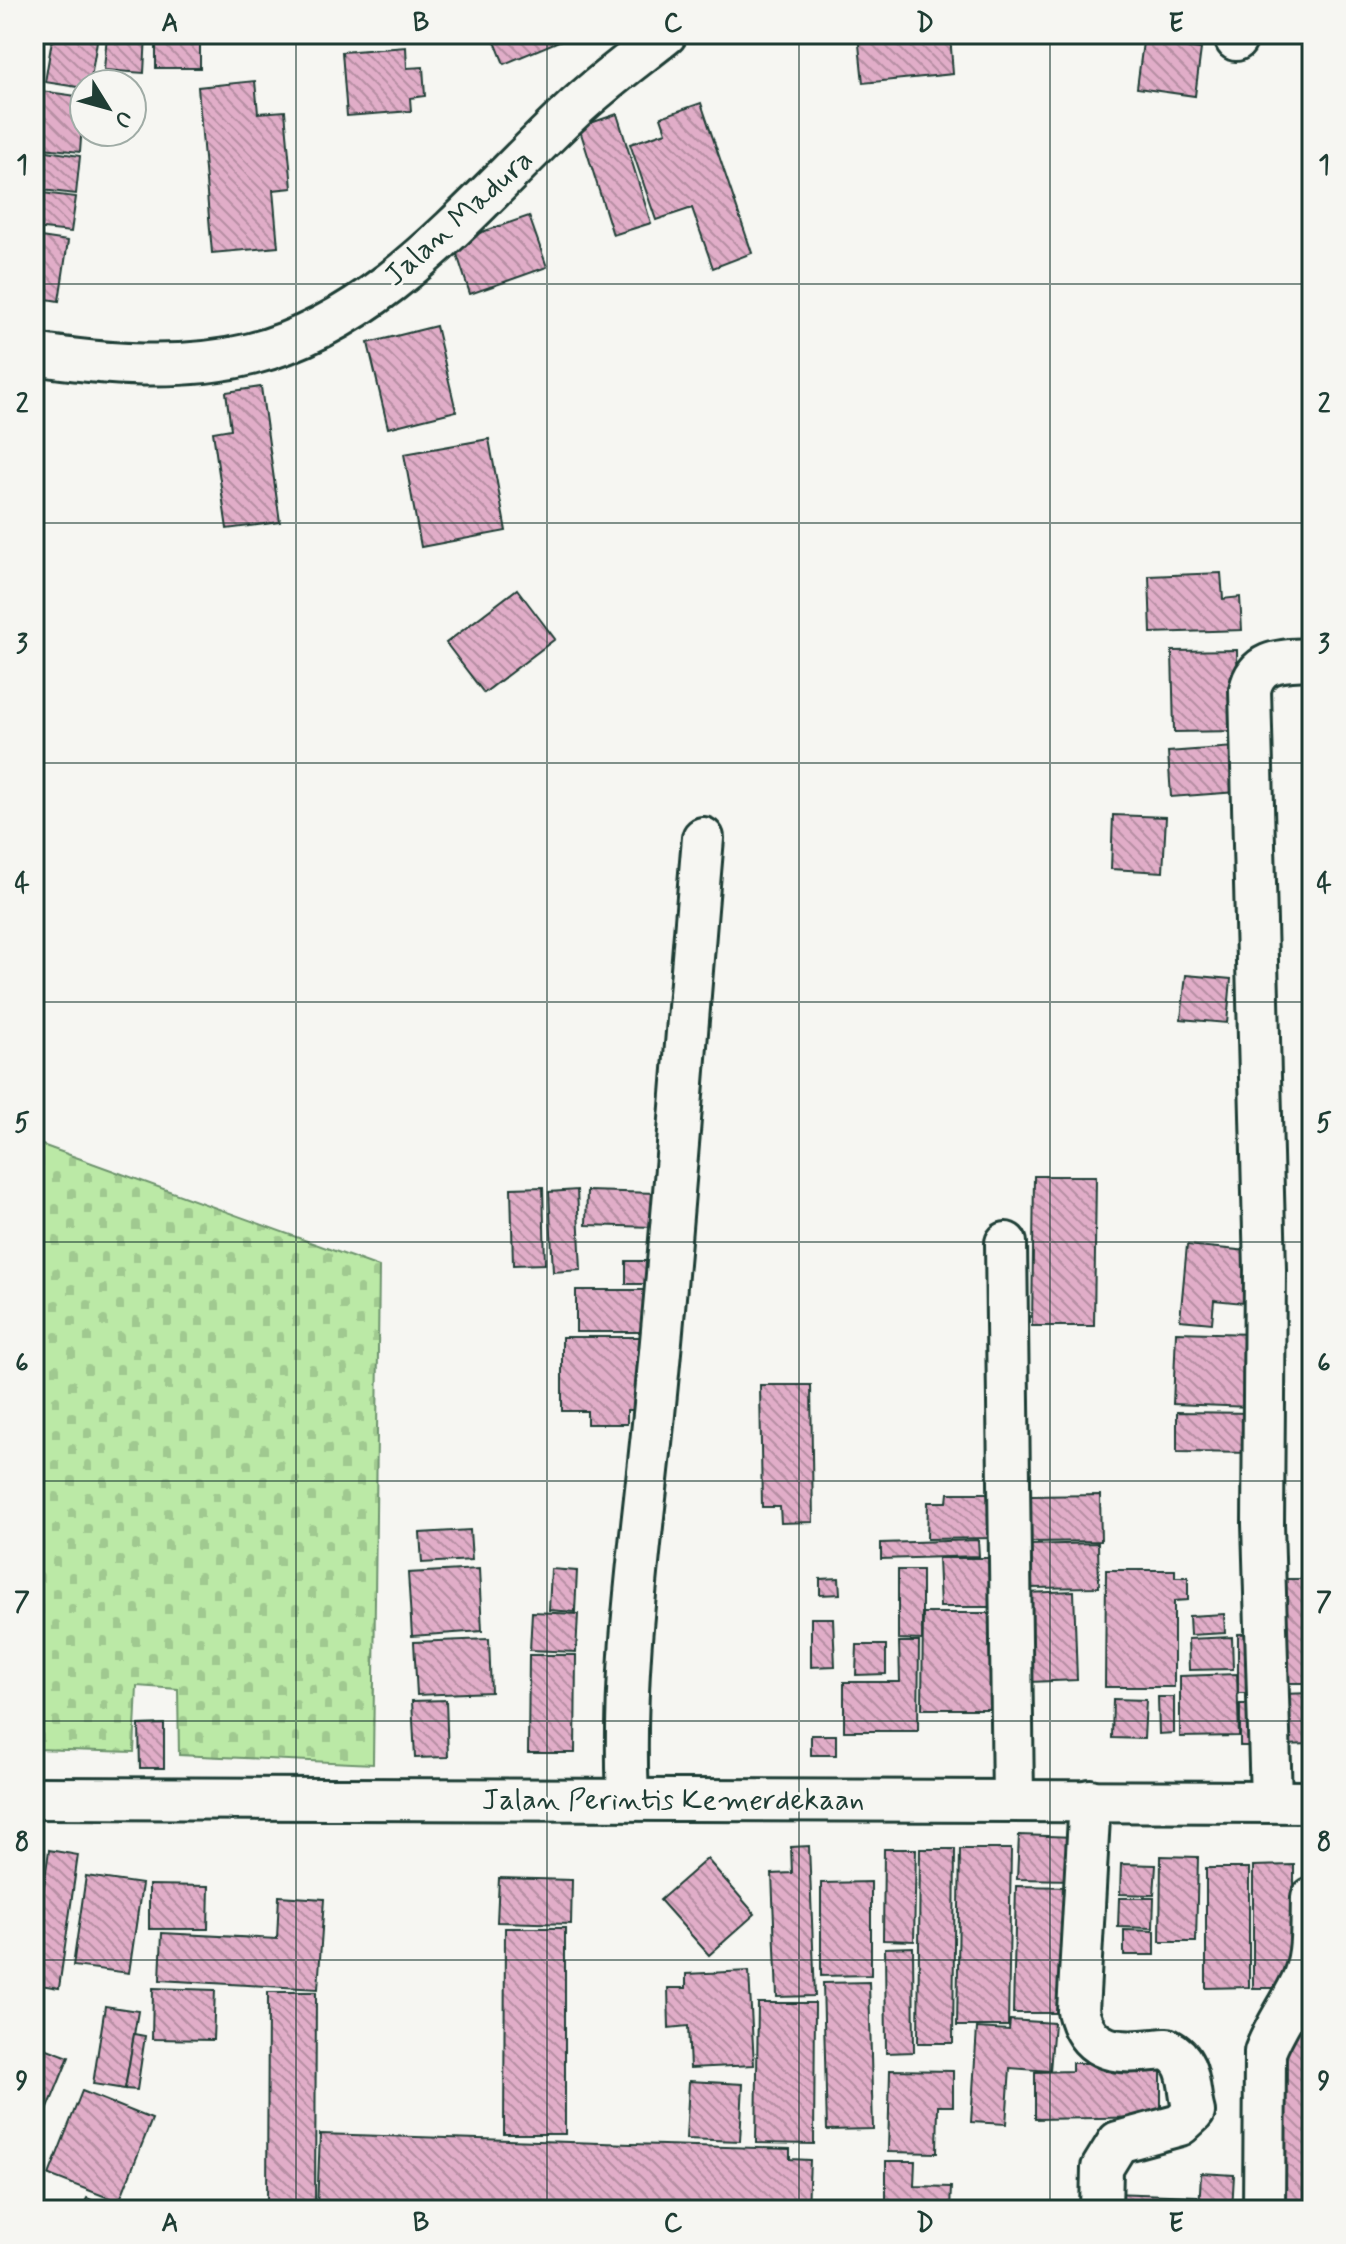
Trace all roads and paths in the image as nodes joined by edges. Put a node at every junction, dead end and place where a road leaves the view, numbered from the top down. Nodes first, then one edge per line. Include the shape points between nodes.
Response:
1 (666, 34) edge
2 (34, 354) edge
3 (1312, 659) edge
4 (703, 838) dead end
5 (1006, 1243) dead end
6 (34, 1798) edge
7 (628, 1799) junction
8 (1013, 1800) junction
9 (1090, 1800) junction
10 (1271, 1800) junction
11 (1312, 1814) edge
12 (1312, 1898) edge
13 (1101, 2210) edge
14 (1264, 2210) edge

1 - 2 street, Jalan Madura via 573,110 475,211 402,274 322,326 253,354 189,364 90,362
3 - 10 street via 1271,661 1252,678 1250,690 1265,1270 1263,1524
4 - 7 street via 653,1424 630,1619
5 - 8 street
6 - 7 street, Jalan Perintis Kemerdekaan
7 - 8 street, Jalan Perintis Kemerdekaan
8 - 9 street, Jalan Perintis Kemerdekaan
9 - 10 street, Jalan Perintis Kemerdekaan
9 - 13 street via 1081,2023 1088,2036 1118,2053 1173,2052 1188,2072 1194,2112 1180,2125 1118,2142 1102,2168
10 - 11 street, Jalan Perintis Kemerdekaan
12 - 14 street via 1310,1953 1302,1983 1265,2052

